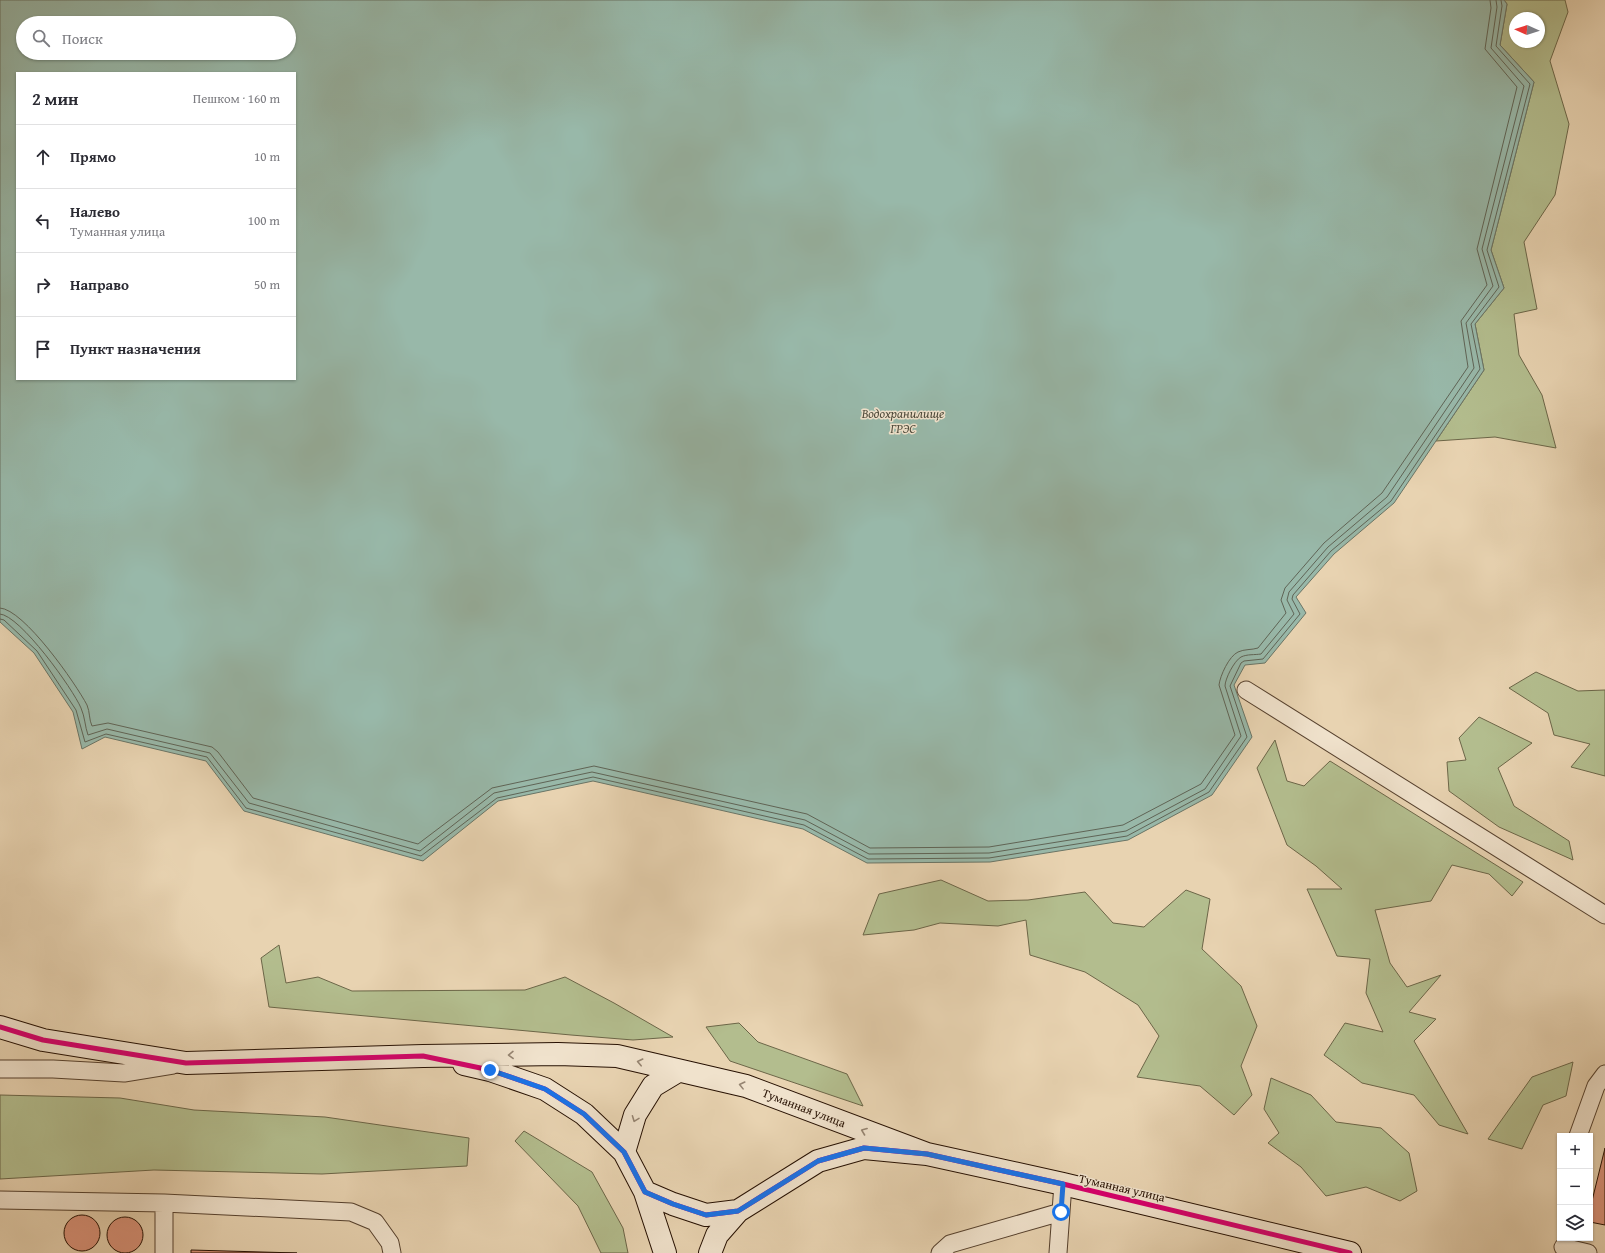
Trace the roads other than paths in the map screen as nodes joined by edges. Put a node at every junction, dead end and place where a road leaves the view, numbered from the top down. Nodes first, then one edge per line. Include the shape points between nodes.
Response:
1 (1246, 690) dead end
2 (1605, 914) edge
3 (0, 1027) edge
4 (423, 1056) junction
5 (186, 1063) junction
6 (0, 1069) edge
7 (678, 1071) junction
8 (1605, 1074) edge
9 (1579, 1133) edge
10 (624, 1152) junction
11 (927, 1154) junction
12 (1063, 1184) junction
13 (645, 1192) junction
14 (0, 1200) edge
15 (164, 1203) junction
16 (738, 1211) junction
17 (1061, 1212) junction
18 (1563, 1247) dead end
19 (1061, 1252) edge
20 (164, 1253) edge
21 (392, 1253) edge
22 (665, 1253) edge
23 (710, 1253) edge
24 (940, 1253) edge
25 (1350, 1253) edge
26 (1588, 1253) edge

1 - 2 lane
3 - 5 street via 43,1040
4 - 5 street
7 -> 4 street, Туманная улица via 617,1056
4 - 10 street via 490,1070 545,1089 584,1114
5 - 6 lane via 124,1073
7 -> 10 street via 653,1086 636,1115
11 -> 7 street, Туманная улица via 746,1086
8 - 9 lane via 1596,1086
10 - 13 street
11 - 12 street, Туманная улица
11 - 16 street, Туманная улица via 864,1148 818,1161
12 - 17 lane
12 - 25 street, Туманная улица
13 - 16 street, Туманная улица via 706,1215
13 - 22 street
14 - 15 lane
15 - 20 lane
15 - 21 lane via 351,1212 375,1222 390,1243
16 - 23 street via 717,1235
17 - 19 lane
17 - 24 lane via 950,1244
18 - 26 lane

